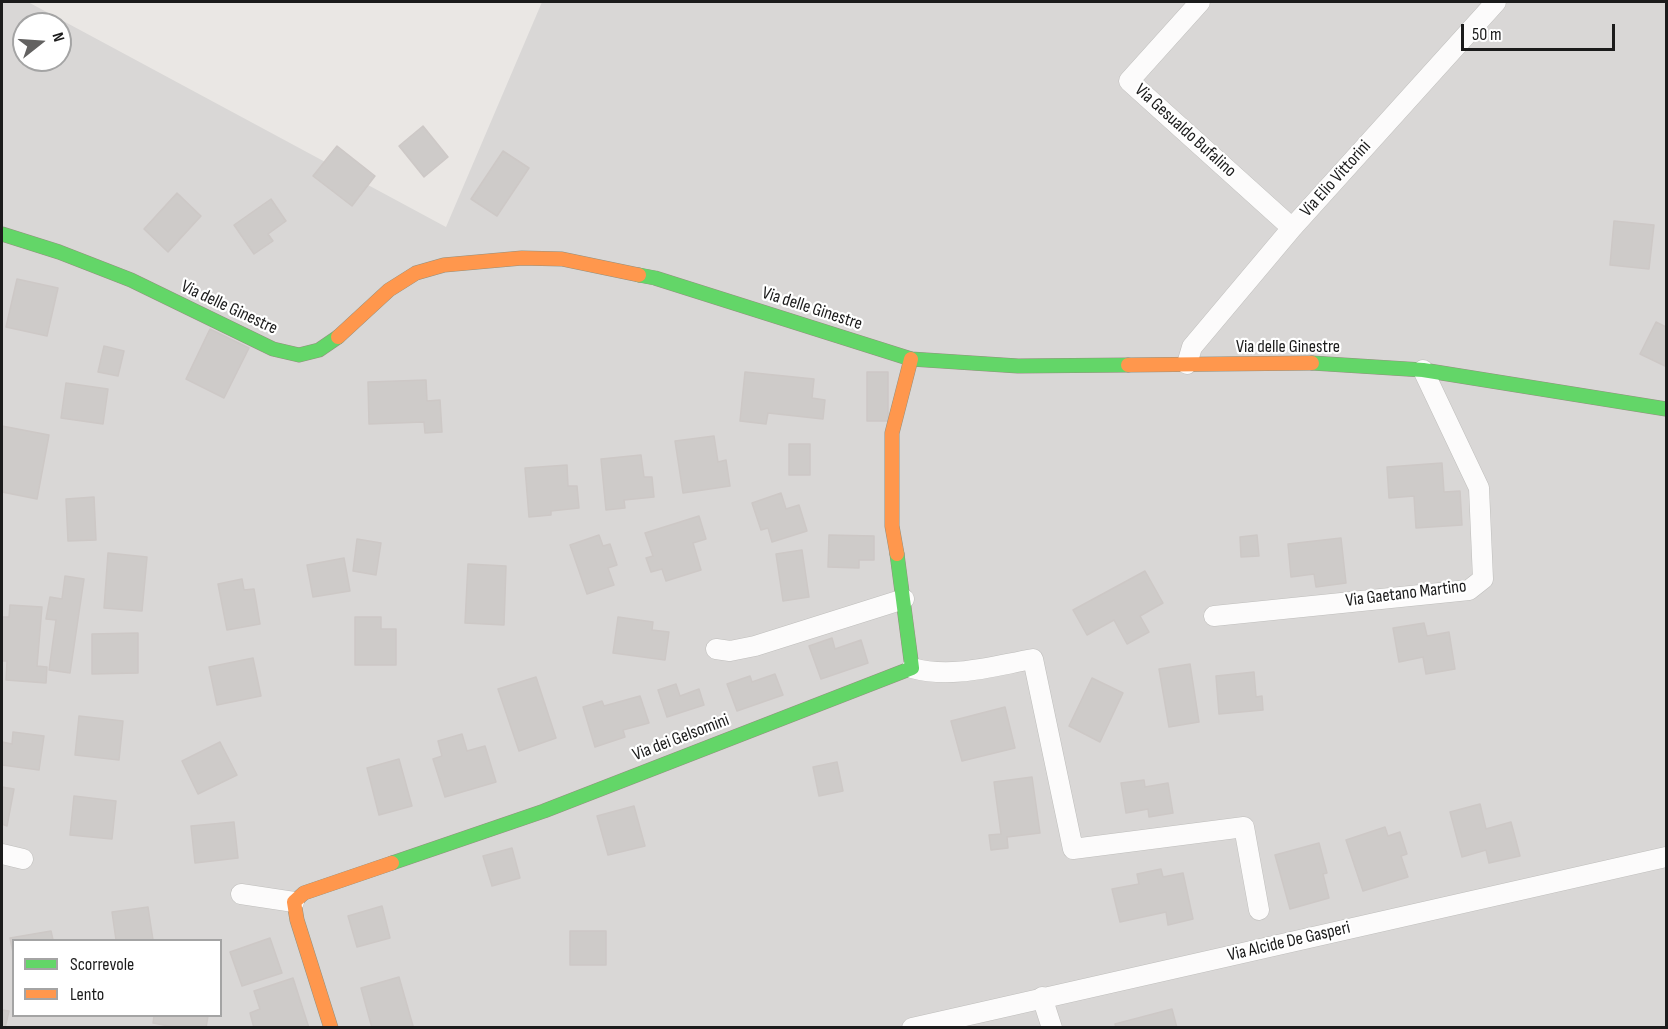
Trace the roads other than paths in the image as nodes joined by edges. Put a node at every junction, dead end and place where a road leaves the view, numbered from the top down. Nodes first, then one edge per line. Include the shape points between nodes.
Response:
1 (1200, 2) edge
2 (1496, 2) edge
3 (1292, 228) junction
4 (2, 234) edge
5 (910, 359) junction
6 (1187, 364) junction
7 (1423, 370) junction
8 (1666, 409) edge
9 (904, 599) junction
10 (1214, 616) dead end
11 (716, 649) dead end
12 (912, 668) junction
13 (2, 854) edge
14 (1666, 857) edge
15 (23, 859) dead end
16 (241, 894) dead end
17 (294, 902) junction
18 (1259, 910) dead end
19 (1042, 997) junction
20 (331, 1028) edge
21 (912, 1028) edge
22 (1052, 1028) edge

1 - 3 street, Via Gesualdo Bufalino via 1129,81
2 - 3 street, Via Elio Vittorini
3 - 6 street, Via Elio Vittorini via 1192,346
4 - 5 street, Via delle Ginestre via 131,280 273,349 299,355 319,350 336,339 389,290 416,273 444,265 532,258 562,259 656,278
5 - 6 street, Via delle Ginestre via 1018,366
5 - 9 street via 892,433 892,526
6 - 7 street, Via delle Ginestre via 1324,363
7 - 8 street, Via delle Ginestre
7 - 10 street, Via Gaetano Martino via 1479,488 1483,579 1469,590
9 - 11 street via 755,646 730,651
9 - 12 street
12 - 17 street, Via dei Gelsomini via 544,811 304,893
12 - 18 street via 954,673 1033,659 1073,849 1244,827
13 - 15 street
14 - 19 street, Via Alcide De Gasperi
16 - 17 street
17 - 20 street
19 - 21 street, Via Alcide De Gasperi
19 - 22 street

